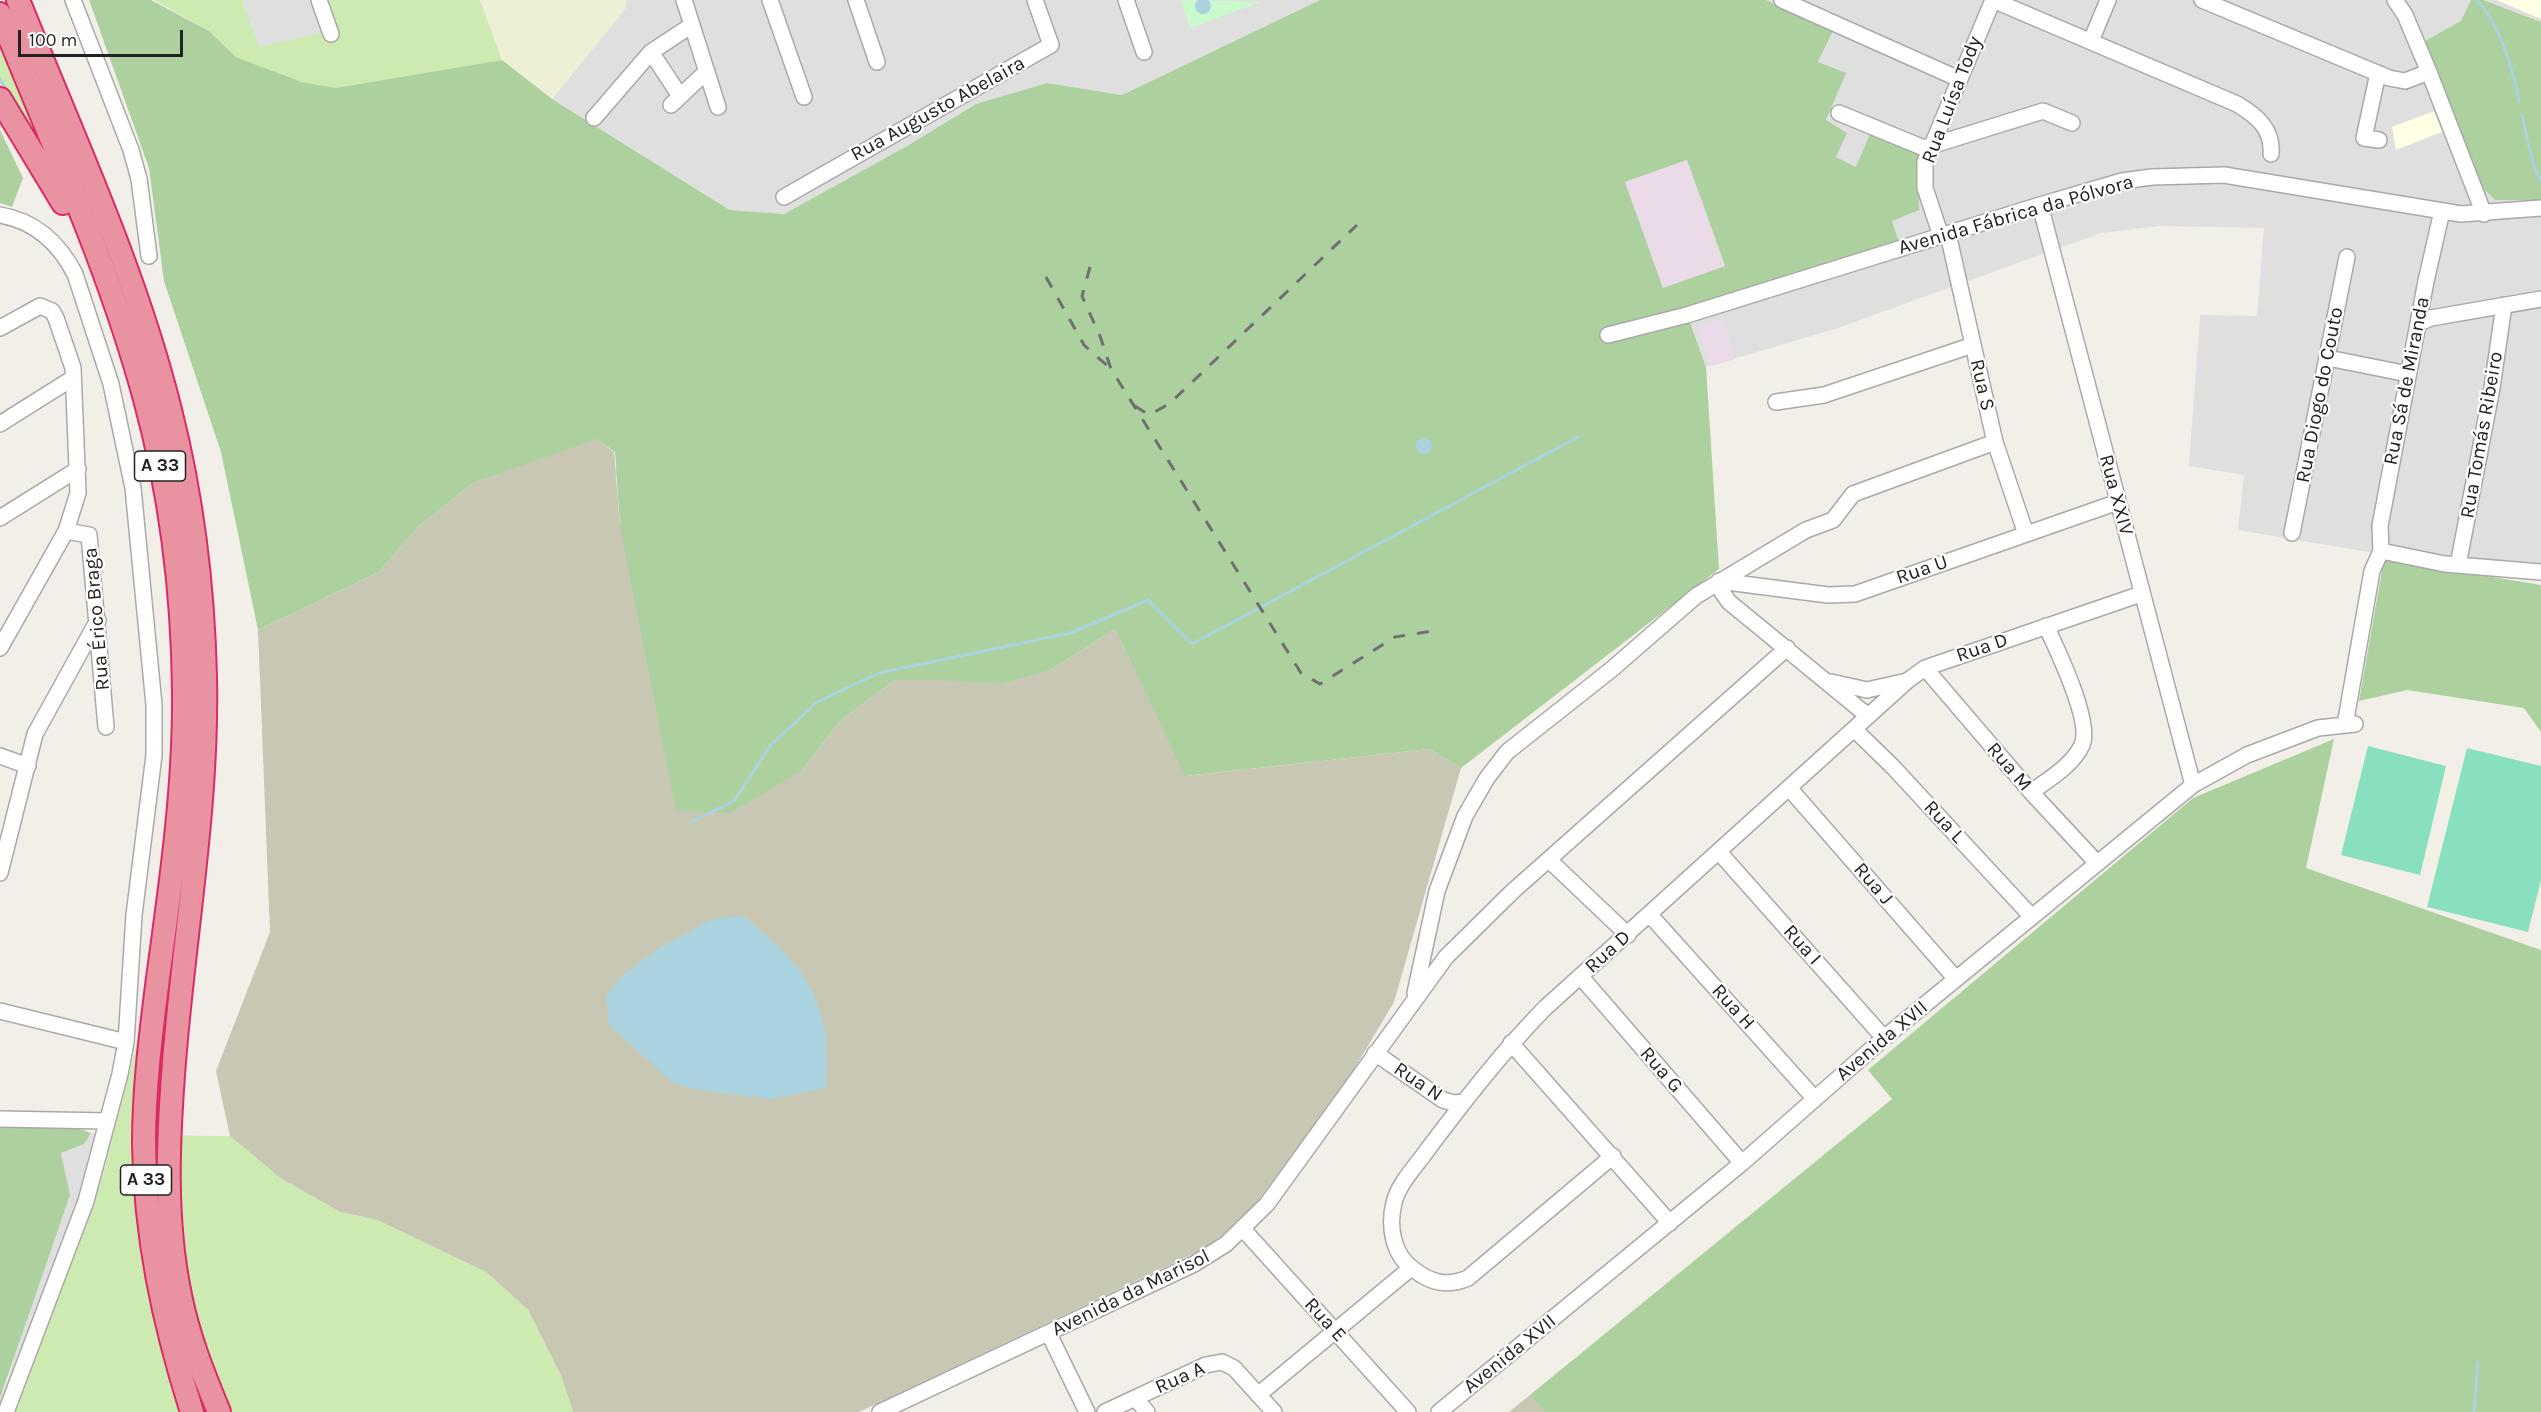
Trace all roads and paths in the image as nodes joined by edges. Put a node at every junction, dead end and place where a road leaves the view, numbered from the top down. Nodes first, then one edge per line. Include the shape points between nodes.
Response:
1 (18, 0) edge
2 (26, 0) edge
3 (74, 0) edge
4 (319, 0) edge
5 (684, 0) edge
6 (770, 0) edge
7 (856, 0) edge
8 (1035, 0) edge
9 (1126, 0) edge
10 (1782, 0) edge
11 (1993, 0) edge
12 (2108, 0) edge
13 (2202, 0) edge
14 (2395, 0) edge
15 (0, 14) edge
16 (692, 25) junction
17 (331, 34) dead end
18 (2091, 42) junction
19 (651, 52) junction
20 (1144, 52) dead end
21 (877, 62) dead end
22 (706, 71) junction
23 (2429, 72) junction
24 (2378, 73) junction
25 (1959, 79) junction
26 (804, 97) dead end
27 (0, 99) edge
28 (718, 107) dead end
29 (1839, 113) dead end
30 (594, 118) dead end
31 (2072, 123) dead end
32 (2379, 140) dead end
33 (1929, 147) junction
34 (2271, 154) dead end
35 (89, 175) junction
36 (784, 197) dead end
37 (2040, 205) junction
38 (2541, 208) edge
39 (2442, 212) junction
40 (2484, 214) junction
41 (0, 215) edge
42 (1944, 235) junction
43 (149, 256) dead end
44 (2347, 257) dead end
45 (2541, 299) edge
46 (2504, 305) junction
47 (2419, 323) junction
48 (0, 328) edge
49 (1608, 335) dead end
50 (1973, 345) junction
51 (2328, 358) junction
52 (2408, 374) junction
53 (73, 378) junction
54 (1776, 402) dead end
55 (0, 424) edge
56 (1995, 442) junction
57 (78, 469) junction
58 (2118, 502) junction
59 (0, 518) edge
60 (66, 531) junction
61 (2292, 533) dead end
62 (2026, 534) junction
63 (2382, 551) junction
64 (2458, 565) junction
65 (2541, 570) edge
66 (1719, 581) junction
67 (2141, 594) junction
68 (98, 620) junction
69 (2046, 626) junction
70 (0, 648) edge
71 (1787, 648) junction
72 (183, 657) junction
73 (1924, 668) junction
74 (1825, 680) junction
75 (1907, 681) junction
76 (1868, 716) junction
77 (106, 727) dead end
78 (1854, 729) junction
79 (0, 756) edge
80 (28, 766) junction
81 (2193, 785) junction
82 (1789, 788) junction
83 (2031, 792) junction
84 (1719, 852) junction
85 (1549, 860) junction
86 (2097, 863) junction
87 (0, 873) edge
88 (1650, 915) junction
89 (2032, 917) junction
90 (1628, 935) junction
91 (1581, 977) junction
92 (1956, 979) junction
93 (1413, 1002) junction
94 (0, 1011) edge
95 (1884, 1038) junction
96 (126, 1042) junction
97 (1511, 1043) junction
98 (1376, 1053) junction
99 (1815, 1099) junction
100 (1464, 1102) junction
101 (0, 1119) edge
102 (107, 1121) junction
103 (1613, 1156) junction
104 (1742, 1163) junction
105 (1670, 1223) junction
106 (1242, 1228) junction
107 (1411, 1268) junction
108 (1335, 1331) junction
109 (1049, 1334) junction
110 (1258, 1395) junction
111 (1135, 1398) junction
112 (6, 1412) edge
113 (192, 1412) edge
114 (219, 1412) edge
115 (880, 1412) edge
116 (1087, 1412) edge
117 (1106, 1412) edge
118 (1147, 1412) edge
119 (1274, 1412) edge
120 (1408, 1412) edge
121 (1439, 1412) edge

1 - 35 highway, A 33
2 - 35 highway
3 - 43 street via 131,150
4 - 17 street
5 - 16 street
6 - 26 street
7 - 21 street
8 - 36 street, Rua Augusto Abelaira via 1051,45
9 - 20 street
10 - 25 street
11 - 18 street
11 - 25 street, Rua Luísa Tody
12 - 18 street
13 - 24 street
14 - 23 street
15 - 72 highway, A 33 via 93,245 145,399 172,532
16 - 19 street
16 - 22 street
18 - 34 street via 2237,104 2267,129
19 - 22 street via 675,100
19 - 30 street
22 - 28 street
23 - 24 street via 2405,81
23 - 40 street
24 - 32 street via 2364,138
25 - 33 street, Rua Luísa Tody
27 - 72 highway via 61,198 113,325 152,467
29 - 33 street via 1916,147
31 - 33 street via 2043,111
33 - 42 street, Rua Luísa Tody via 1925,188
35 - 114 highway, A 33 via 131,283 164,387 185,477 200,585 204,746 182,964 168,1175 179,1294 192,1345
37 - 39 street, Avenida Fábrica da Pólvora via 2122,181 2203,175
37 - 42 street, Avenida Fábrica da Pólvora
37 - 58 street, Rua XXIV
38 - 40 street, Avenida Fábrica da Pólvora
39 - 40 street, Avenida Fábrica da Pólvora
39 - 47 street, Rua Sá de Miranda
41 - 96 street via 27,223 49,238 75,274 111,384 133,488 155,728 134,915
42 - 49 street, Avenida Fábrica da Pólvora via 1687,315
42 - 50 street, Rua S
44 - 51 street, Rua Diogo do Couto
45 - 46 street
46 - 47 street
46 - 64 street, Rua Tomás Ribeiro
47 - 52 street, Rua Sá de Miranda
48 - 53 street via 33,308 40,306 52,312 73,368
50 - 54 street via 1824,395
50 - 56 street, Rua S
51 - 52 street
51 - 61 street, Rua Diogo do Couto
52 - 63 street, Rua Sá de Miranda via 2380,526
53 - 55 street
53 - 57 street
56 - 62 street, Rua S
56 - 66 street via 1853,494 1833,520 1806,530
57 - 59 street
57 - 60 street via 78,493
58 - 62 street, Rua U
58 - 67 street, Rua XXIV
60 - 68 street, Rua Érico Braga via 89,535
60 - 70 street
62 - 66 street, Rua U via 1855,594 1828,595
63 - 64 street
63 - 81 street, Avenida XVII via 2372,571 2350,725 2318,728 2247,755
64 - 65 street
66 - 71 street via 1729,602
66 - 93 street via 1514,746 1487,778 1466,816 1437,891
67 - 69 street, Rua D
67 - 81 street, Rua XXIV
68 - 77 street, Rua Érico Braga
68 - 80 street via 35,734
69 - 73 street, Rua D
69 - 83 street via 2068,672 2084,732 2082,744 2071,759
71 - 74 street
71 - 85 street, Avenida da Marisol
72 - 113 highway, A 33 via 180,788 144,1142 160,1297
73 - 75 street, Rua D
73 - 83 street, Rua M
74 - 75 street via 1867,690
74 - 76 street
75 - 76 street, Rua D
76 - 78 street, Rua D
78 - 82 street, Rua D
78 - 89 street, Rua L
79 - 80 street
80 - 87 street
81 - 86 street, Avenida XVII
82 - 84 street, Rua D
82 - 92 street, Rua J
83 - 86 street, Rua M
84 - 88 street, Rua D
84 - 95 street, Rua I
85 - 90 street
85 - 93 street, Avenida da Marisol via 1446,957
86 - 89 street, Avenida XVII
88 - 90 street, Rua D
88 - 99 street, Rua H
89 - 92 street, Avenida XVII
90 - 91 street, Rua D
91 - 97 street, Rua D
91 - 104 street, Rua G
92 - 95 street, Avenida XVII
93 - 98 street, Avenida da Marisol
94 - 96 street
95 - 99 street, Avenida XVII
96 - 102 street
97 - 100 street, Rua D
97 - 103 street
98 - 100 street, Rua N via 1443,1100
98 - 106 street, Avenida da Marisol via 1267,1204
99 - 104 street, Avenida XVII
100 - 107 street, Rua D via 1408,1176 1394,1202 1391,1228 1396,1250
101 - 102 street
102 - 112 street via 86,1201
103 - 105 street
103 - 107 street, Rua D via 1468,1278 1454,1284 1434,1282
104 - 105 street, Avenida XVII
105 - 121 street, Avenida XVII
106 - 108 street, Rua E
106 - 109 street, Avenida da Marisol via 1226,1244 1194,1264
107 - 108 street
108 - 110 street
108 - 120 street, Rua E
109 - 115 street, Avenida da Marisol
109 - 116 street
110 - 111 street, Rua A via 1234,1368 1222,1362 1206,1365
110 - 119 street, Rua A
111 - 117 street, Rua A
111 - 118 street

